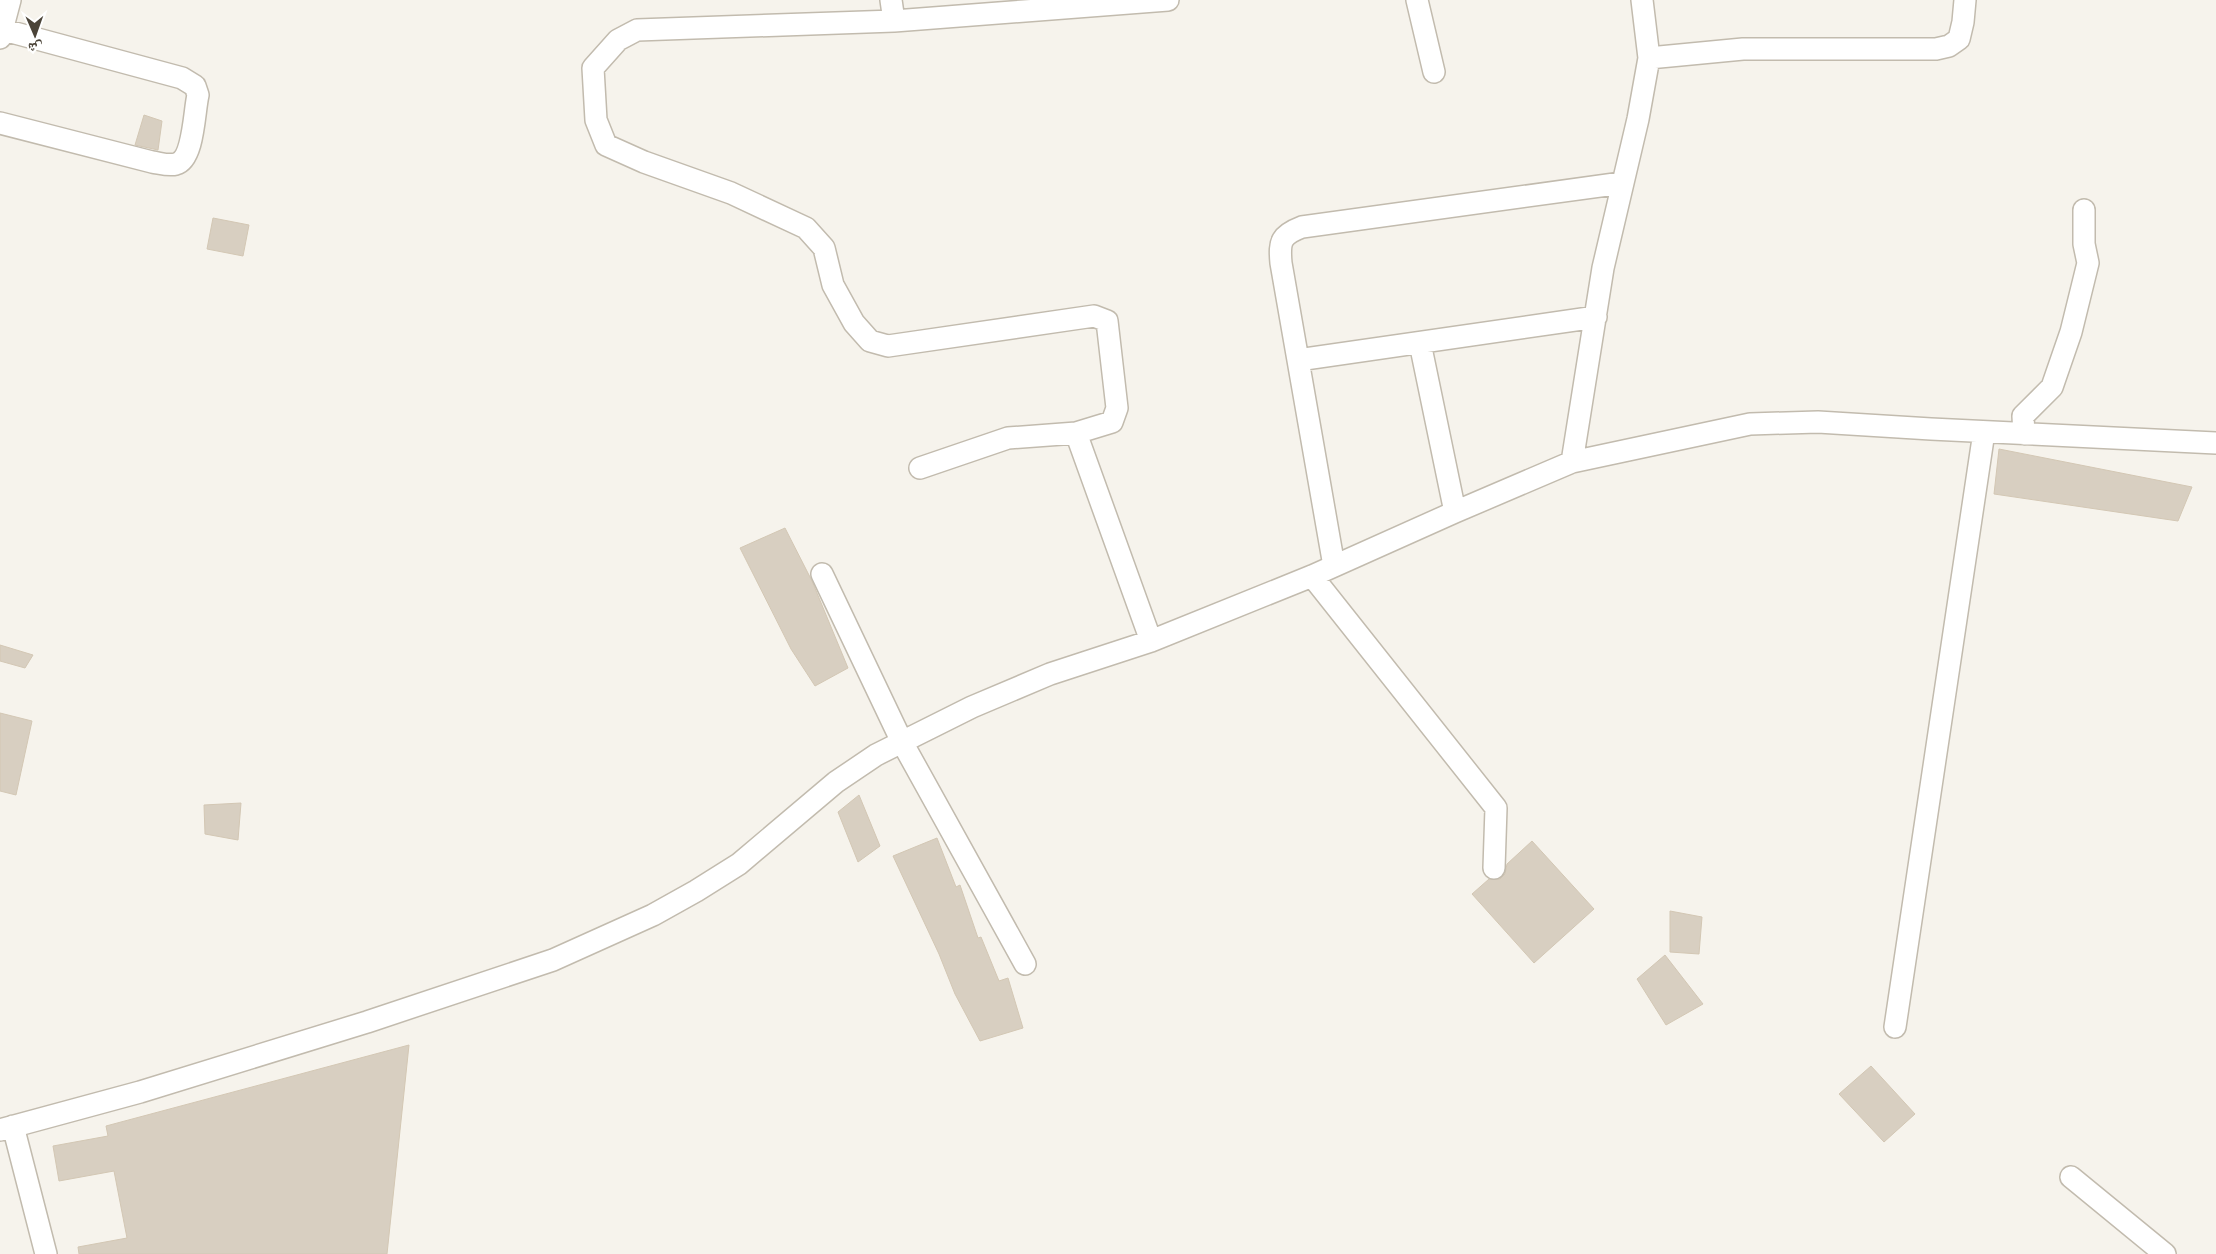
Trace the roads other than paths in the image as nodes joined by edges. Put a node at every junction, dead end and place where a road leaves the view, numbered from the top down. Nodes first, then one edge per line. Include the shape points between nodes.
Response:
1 (10, 0) edge
2 (891, 0) edge
3 (1168, 0) edge
4 (1417, 0) edge
5 (1642, 0) edge
6 (1964, 0) edge
7 (1100, 3) edge
8 (894, 21) junction
9 (2, 34) edge
10 (1649, 58) junction
11 (1434, 72) dead end
12 (0, 123) edge
13 (1622, 183) junction
14 (2084, 210) dead end
15 (1596, 317) junction
16 (1420, 343) junction
17 (1298, 360) junction
18 (1984, 432) junction
19 (1076, 433) junction
20 (2024, 434) junction
21 (2216, 442) edge
22 (1572, 462) junction
23 (920, 468) dead end
24 (1455, 512) junction
25 (1334, 566) junction
26 (822, 574) dead end
27 (1312, 576) junction
28 (1151, 642) junction
29 (902, 742) junction
30 (1494, 868) dead end
31 (1025, 964) dead end
32 (1895, 1028) dead end
33 (6, 1128) edge
34 (2071, 1177) dead end
35 (46, 1254) edge
36 (2164, 1254) edge

1 - 9 street
2 - 8 street
3 - 7 street
4 - 11 street
5 - 10 street
6 - 10 street via 1964,22 1959,39 1950,46 1936,49 1743,49
7 - 8 street
8 - 19 street via 637,30 618,40 593,68 596,120 606,145 731,193 806,228 824,248 833,285 854,324 870,341 888,346 1094,316 1107,321 1117,408 1112,422
9 - 12 street via 177,77 195,86 198,95 189,149 182,161 176,164 152,162
10 - 13 street
13 - 15 street
13 - 17 street via 1302,227 1287,233 1280,246 1281,263
14 - 20 street via 2084,244 2088,263 2071,332 2052,387 2023,416
15 - 16 street
15 - 22 street
16 - 17 street
16 - 24 street
17 - 25 street
18 - 20 street
18 - 22 street via 1818,422 1750,424
18 - 32 street
19 - 23 street via 1008,438
19 - 28 street
20 - 21 street
22 - 24 street
24 - 25 street
25 - 27 street
26 - 29 street
27 - 28 street
27 - 30 street via 1496,808
28 - 29 street via 1050,674 972,706
29 - 31 street
29 - 33 street via 836,782 739,864 696,892 652,916 552,960 367,1022 140,1092
33 - 35 street
34 - 36 street

